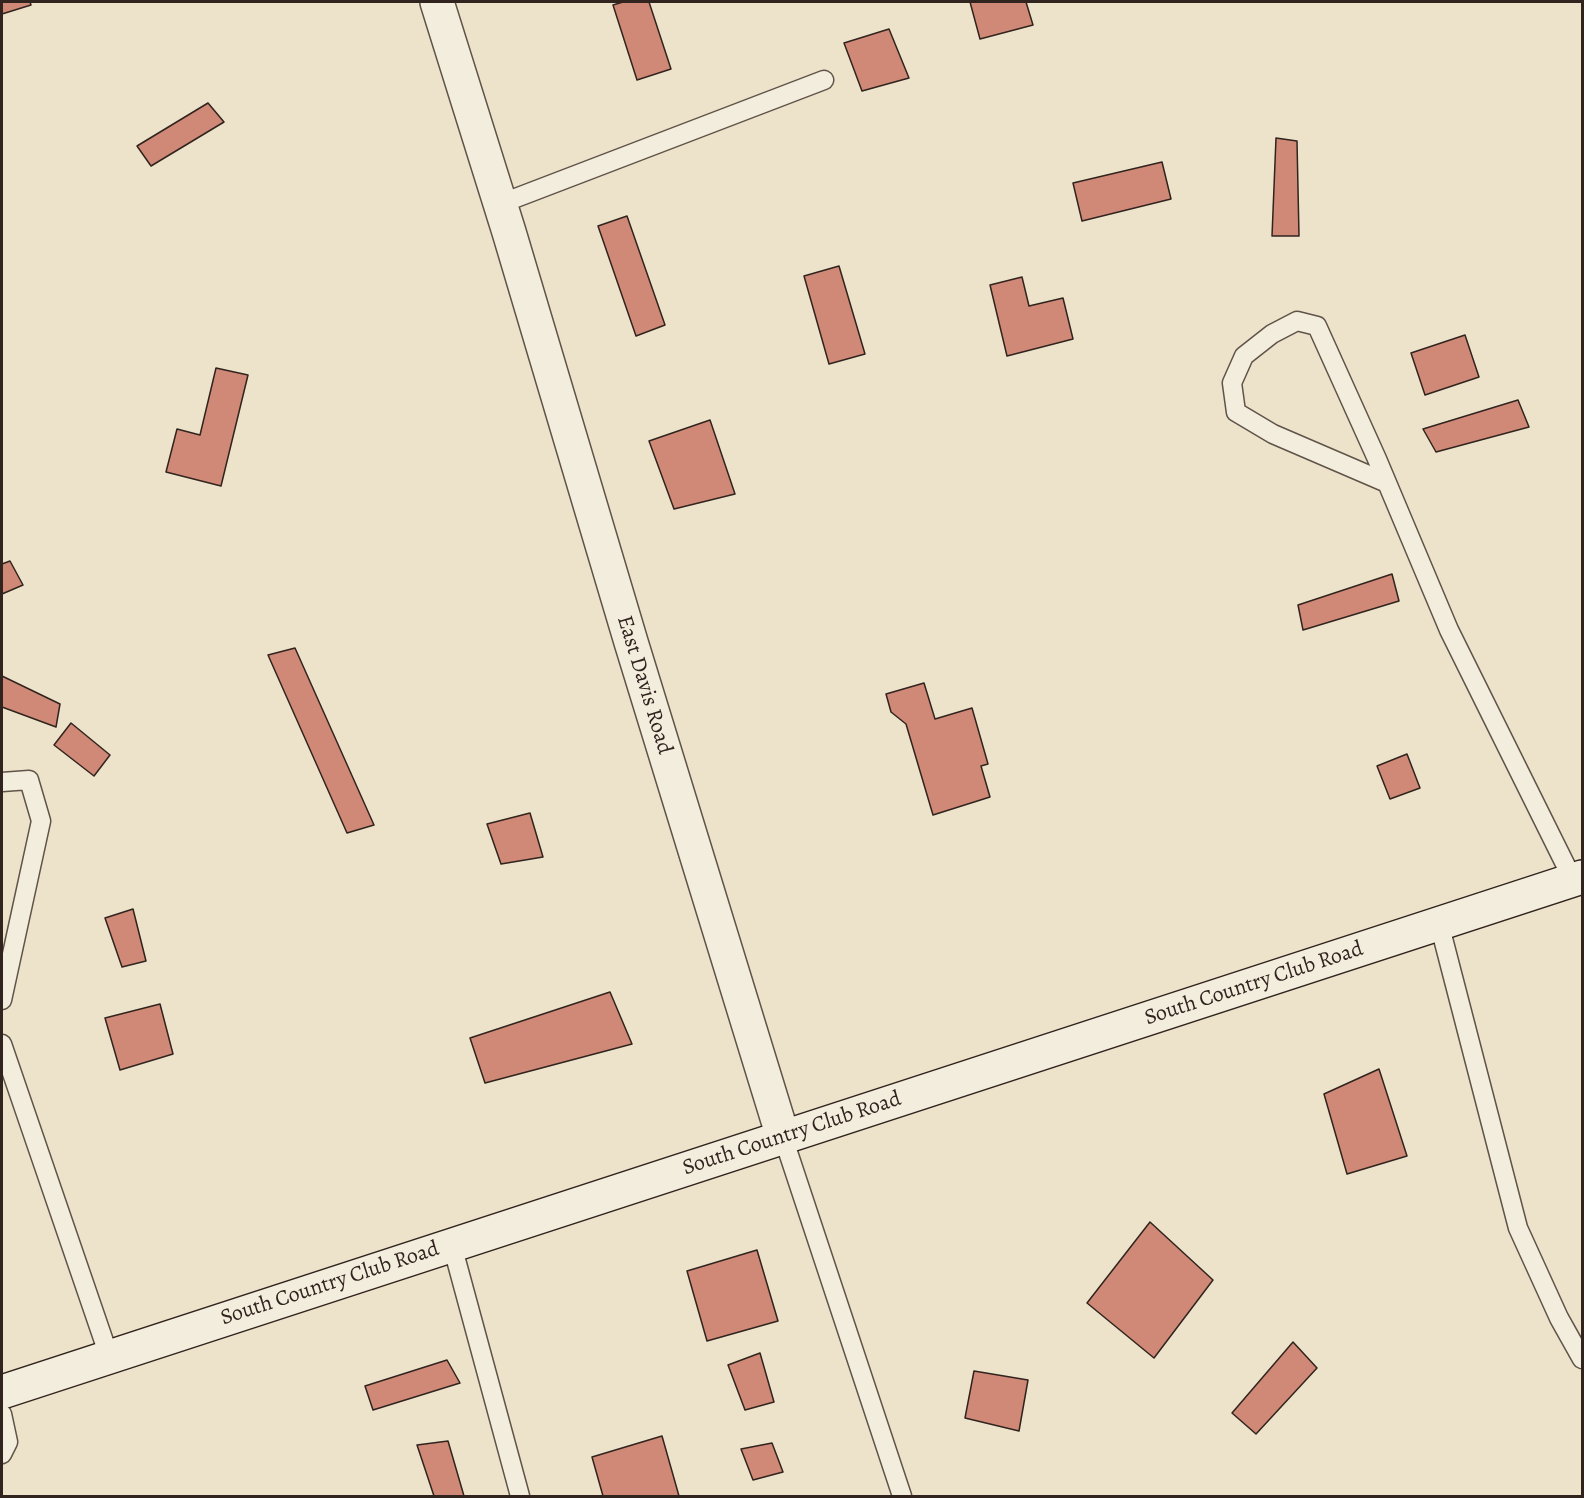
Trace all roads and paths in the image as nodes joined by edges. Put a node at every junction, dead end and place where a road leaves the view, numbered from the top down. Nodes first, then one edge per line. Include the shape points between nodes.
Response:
1 (437, 2) edge
2 (824, 80) dead end
3 (504, 218) junction
4 (1387, 483) junction
5 (2, 782) edge
6 (1578, 878) edge
7 (1439, 923) junction
8 (2, 1000) edge
9 (2, 1044) edge
10 (783, 1137) junction
11 (452, 1245) junction
12 (109, 1356) junction
13 (1582, 1359) edge
14 (2, 1392) edge
15 (2, 1414) edge
16 (2, 1454) edge
17 (520, 1497) edge
18 (902, 1497) edge

1 - 3 street, East Davis Road
2 - 3 lane
3 - 10 street, East Davis Road
4 - 4 lane via 1317,326 1298,321 1272,334 1244,356 1232,383 1236,412 1273,434
4 - 6 lane via 1449,630
5 - 8 lane via 28,780 41,821
6 - 7 street, South Country Club Road
7 - 10 street, South Country Club Road
7 - 13 lane via 1518,1228
9 - 12 lane
10 - 11 street, South Country Club Road
10 - 18 lane
11 - 12 street, South Country Club Road
11 - 17 lane
12 - 14 street, South Country Club Road
15 - 16 lane via 8,1442

